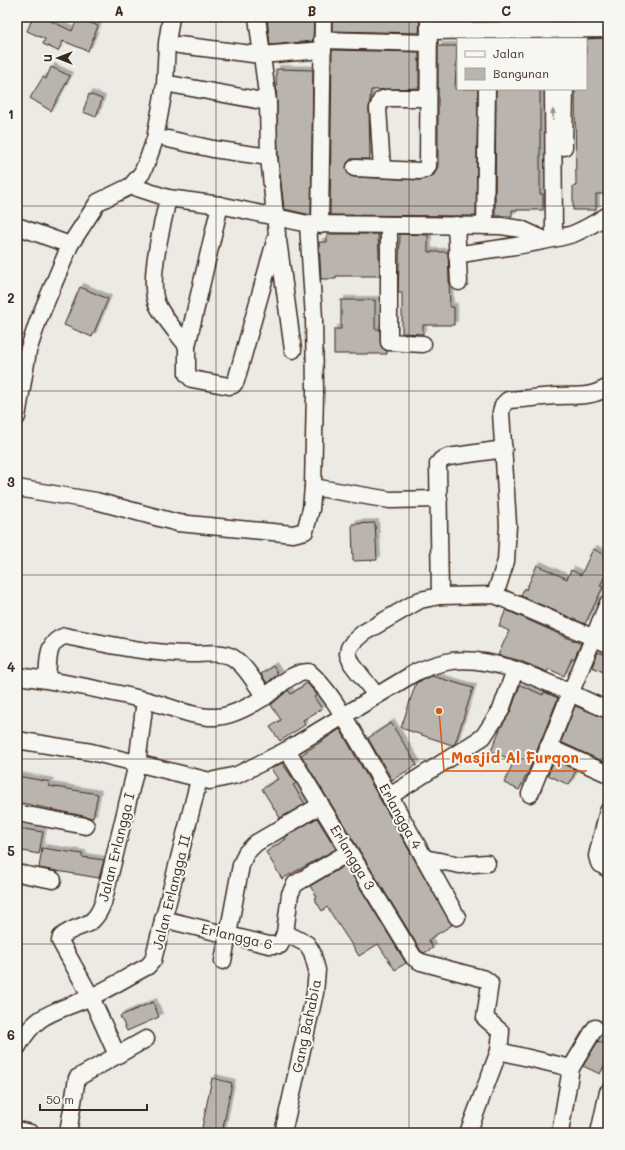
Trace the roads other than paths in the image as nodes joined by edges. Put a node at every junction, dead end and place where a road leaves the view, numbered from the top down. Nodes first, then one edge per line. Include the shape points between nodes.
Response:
1 (172, 17) edge
2 (257, 17) edge
3 (322, 17) edge
4 (487, 29) edge
5 (560, 29) edge
6 (608, 29) edge
7 (429, 30) edge
8 (179, 45) dead end
9 (323, 45) junction
10 (261, 55) junction
11 (175, 85) dead end
12 (487, 90) edge
13 (553, 90) edge
14 (565, 90) edge
15 (428, 98) junction
16 (268, 102) junction
17 (168, 139) dead end
18 (269, 157) junction
19 (355, 168) dead end
20 (382, 168) junction
21 (131, 186) junction
22 (168, 198) junction
23 (220, 205) junction
24 (608, 215) edge
25 (275, 218) junction
26 (314, 225) junction
27 (456, 225) junction
28 (17, 226) edge
29 (388, 226) junction
30 (485, 226) junction
31 (277, 234) junction
32 (554, 238) junction
33 (70, 245) junction
34 (457, 254) junction
35 (459, 282) dead end
36 (423, 344) dead end
37 (187, 346) junction
38 (293, 350) dead end
39 (608, 387) edge
40 (18, 397) edge
41 (17, 417) edge
42 (504, 449) junction
43 (313, 487) junction
44 (17, 488) edge
45 (439, 499) junction
46 (495, 595) junction
47 (440, 596) junction
48 (608, 603) edge
49 (601, 641) edge
50 (515, 670) junction
51 (17, 676) edge
52 (47, 679) junction
53 (570, 694) junction
54 (376, 695) junction
55 (265, 697) junction
56 (145, 700) junction
57 (608, 710) edge
58 (343, 716) junction
59 (17, 740) edge
60 (548, 747) junction
61 (287, 750) junction
62 (137, 764) junction
63 (608, 774) edge
64 (199, 780) junction
65 (530, 794) dead end
66 (390, 796) junction
67 (321, 805) junction
68 (608, 811) edge
69 (17, 813) edge
70 (86, 826) dead end
71 (349, 852) junction
72 (424, 858) junction
73 (487, 863) dead end
74 (608, 868) edge
75 (17, 873) edge
76 (53, 880) dead end
77 (457, 917) dead end
78 (164, 919) junction
79 (285, 933) junction
80 (229, 934) junction
81 (223, 961) dead end
82 (91, 996) junction
83 (595, 1028) dead end
84 (146, 1039) dead end
85 (17, 1048) edge
86 (499, 1051) junction
87 (117, 1055) junction
88 (571, 1068) junction
89 (608, 1092) edge
90 (17, 1130) edge
91 (31, 1133) edge
92 (68, 1133) edge
93 (283, 1133) edge
94 (468, 1133) edge
95 (560, 1133) edge
96 (599, 1133) edge

1 - 21 street via 167,43 165,84 155,139 142,173
2 - 10 street
3 - 9 street
4 - 5 street
4 - 7 street
5 - 6 street
7 - 9 street
7 - 15 street
8 - 10 street
9 - 10 street
9 - 26 street
10 - 16 street
11 - 16 street
12 - 30 street
32 -> 13 street
14 - 32 street
15 - 20 street via 381,100 378,108
15 - 20 street via 426,170
16 - 18 street
17 - 18 street
18 - 25 street
19 - 20 street
21 - 22 street
21 - 33 street via 98,202
22 - 23 street
22 - 37 street via 154,285 157,304
23 - 25 street
23 - 37 street
24 - 32 street via 589,226
25 - 26 street
25 - 31 street
26 - 29 street
26 - 43 street
27 - 29 street
27 - 30 street
27 - 34 street
28 - 33 street
29 - 36 street via 390,342
30 - 32 street via 521,229
31 - 37 street via 233,385 192,379 188,374
31 - 38 street
32 - 34 street
33 - 40 street via 36,327
34 - 35 street
39 - 42 street via 600,393 588,396 508,400 501,412
40 - 41 street
42 - 45 street via 441,460 438,464
42 - 46 street via 508,525 506,561
43 - 44 street via 307,526 304,532 293,534 178,523 96,501
43 - 45 street via 390,500
45 - 47 street
46 - 47 street
46 - 49 street
47 - 54 street via 414,603 363,633 349,648 348,654 352,664
48 - 49 street
49 - 53 street
50 - 53 street
50 - 54 street via 477,661 435,664
50 - 66 street via 501,710 483,737
51 - 52 street
52 - 55 street via 52,644 64,636 138,649 230,656 241,664
52 - 56 street
53 - 57 street
53 - 60 street
54 - 58 street
55 - 56 street via 226,715 215,717 202,716
55 - 58 street, Erlangga 4 via 298,672 309,672
56 - 62 street
58 - 61 street
58 - 66 street, Erlangga 4
59 - 62 street via 83,751
60 - 63 street
60 - 65 street
61 - 64 street via 237,775 210,781
61 - 67 street, Erlangga 3
62 - 64 street via 169,770
62 - 82 street, Jalan Erlangga I via 98,916 91,923 65,934 60,941
64 - 78 street, Jalan Erlangga II
66 - 72 street, Erlangga 4
67 - 71 street, Erlangga 3
67 - 80 street via 256,843 246,853 241,865
68 - 74 street via 597,856 599,863
69 - 70 street
71 - 79 street, Erlangga 6 via 295,884 290,894
71 - 86 street, Erlangga 3 via 414,958 488,981 491,986 485,1018 501,1032
72 - 73 street via 460,865
72 - 77 street, Erlangga 4
75 - 76 street
78 - 80 street, Erlangga 6
78 - 82 street, Jalan Erlangga II via 156,952 148,966
79 - 80 street, Erlangga 6 via 282,942 277,946
79 - 93 street, Gang Bahabia via 307,944 317,970 315,993
80 - 81 street
82 - 85 street, Jalan Erlangga II via 41,1017 31,1026
82 - 87 street
83 - 88 street
84 - 87 street
86 - 88 street
86 - 94 street
87 - 92 street via 77,1078
88 - 95 street
89 - 96 street
90 - 91 street

